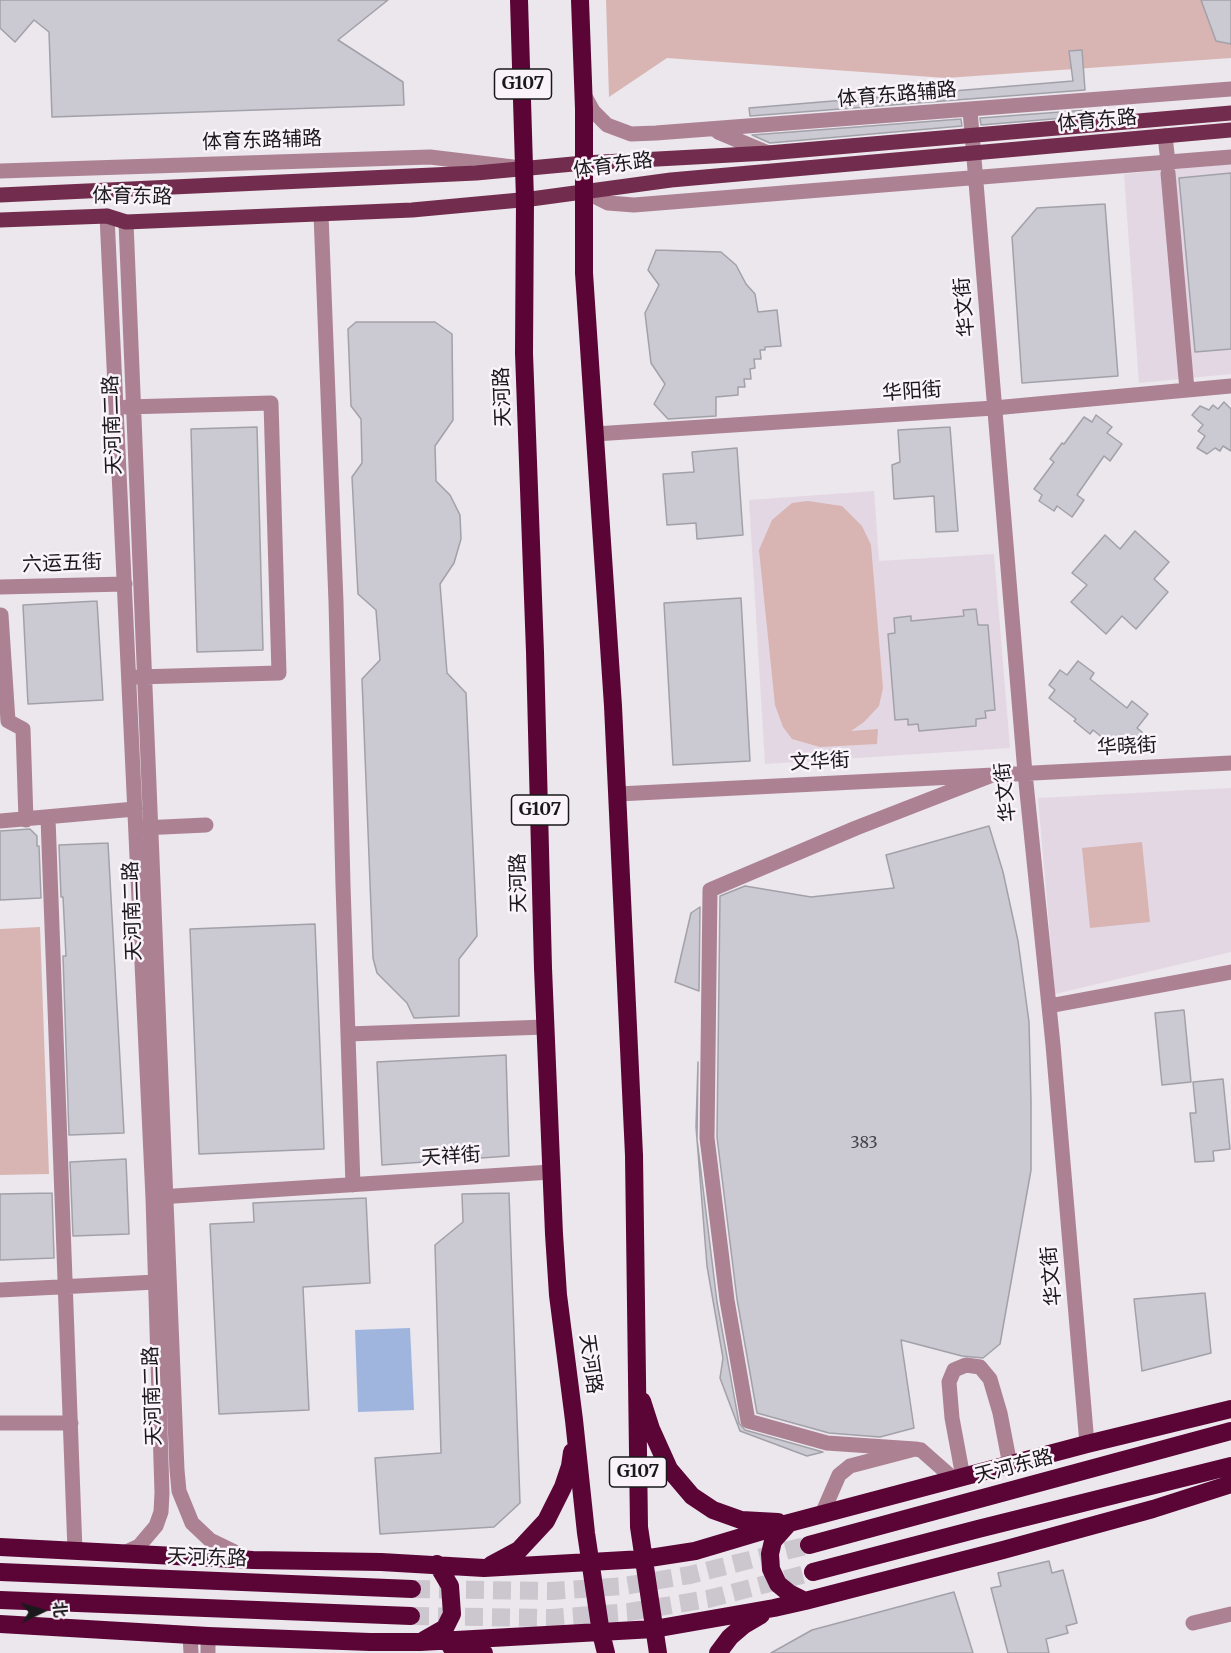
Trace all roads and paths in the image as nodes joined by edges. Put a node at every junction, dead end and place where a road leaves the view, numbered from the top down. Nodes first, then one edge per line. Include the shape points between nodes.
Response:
1 (519, 0) edge
2 (580, 0) edge
3 (1231, 90) edge
4 (583, 93) junction
5 (970, 110) junction
6 (1231, 113) edge
7 (714, 130) junction
8 (1231, 130) edge
9 (971, 136) junction
10 (1165, 136) junction
11 (768, 153) junction
12 (973, 153) junction
13 (1231, 157) edge
14 (584, 164) junction
15 (1168, 167) junction
16 (525, 168) junction
17 (0, 171) edge
18 (975, 177) junction
19 (584, 191) junction
20 (0, 195) edge
21 (525, 200) junction
22 (321, 214) junction
23 (107, 216) junction
24 (0, 220) edge
25 (126, 222) junction
26 (1231, 386) edge
27 (1187, 390) junction
28 (117, 407) junction
29 (134, 407) junction
30 (994, 408) junction
31 (595, 434) junction
32 (125, 584) junction
33 (0, 587) edge
34 (2, 615) dead end
35 (129, 677) junction
36 (145, 677) junction
37 (4, 707) edge
38 (1231, 763) edge
39 (1025, 773) junction
40 (995, 774) junction
41 (618, 794) junction
42 (135, 809) junction
43 (48, 818) junction
44 (26, 820) junction
45 (0, 821) edge
46 (206, 825) dead end
47 (143, 828) junction
48 (1231, 972) edge
49 (1049, 1006) junction
50 (545, 1027) junction
51 (348, 1034) junction
52 (551, 1172) junction
53 (353, 1185) junction
54 (160, 1197) junction
55 (156, 1282) junction
56 (66, 1286) junction
57 (0, 1290) edge
58 (636, 1384) junction
59 (1231, 1409) edge
60 (574, 1420) junction
61 (0, 1423) edge
62 (71, 1423) junction
63 (1231, 1431) edge
64 (1087, 1444) junction
65 (915, 1449) junction
66 (1010, 1465) junction
67 (1231, 1466) edge
68 (959, 1478) junction
69 (1231, 1484) edge
70 (822, 1514) junction
71 (789, 1523) junction
72 (809, 1545) tunnel mouth
73 (0, 1547) edge
74 (75, 1551) junction
75 (124, 1553) junction
76 (643, 1559) junction
77 (253, 1560) junction
78 (437, 1564) junction
79 (590, 1564) junction
80 (484, 1568) junction
81 (0, 1572) edge
82 (813, 1572) tunnel mouth
83 (412, 1589) tunnel mouth
84 (0, 1600) edge
85 (805, 1601) junction
86 (774, 1608) junction
87 (1231, 1614) edge
88 (411, 1616) tunnel mouth
89 (1193, 1623) dead end
90 (0, 1624) edge
91 (654, 1629) junction
92 (601, 1633) junction
93 (420, 1642) junction
94 (199, 1644) edge
95 (484, 1653) edge
96 (606, 1653) edge
97 (658, 1653) edge
98 (718, 1653) edge

1 - 16 highway, 天河路 / G107
2 - 4 highway, G107
3 - 5 street, 体育东路辅路
4 - 7 street, 体育东路辅路 via 600,119 630,134
4 - 14 highway, G107
5 - 7 street, 体育东路辅路
5 - 9 street, 华文街
6 - 9 main road, 体育东路
7 - 11 street
8 - 10 main road, 体育东路
9 - 11 main road, 体育东路
9 - 12 street, 华文街
10 - 12 main road, 体育东路
10 - 15 street
11 - 14 main road, 体育东路
12 - 18 street, 华文街
12 - 19 main road, 体育东路
13 - 15 street
14 - 16 main road, 体育东路
14 - 19 highway, G107
15 - 18 street
15 - 27 street
16 - 17 street, 体育东路辅路 via 430,157
16 - 20 main road, 体育东路 via 429,177
16 - 21 highway, 天河路 / G107
18 - 19 street via 634,206 608,203
18 - 30 street, 华文街
19 - 21 main road, 体育东路
19 - 31 highway, G107 via 583,247
21 - 22 main road, 体育东路
21 - 50 highway, 天河路 / G107 via 524,353
22 - 25 main road, 体育东路
22 - 51 street
23 - 24 main road, 体育东路
23 - 25 main road, 体育东路
23 - 28 street, 天河南二路
25 - 29 street, 天河南二路
26 - 27 street, 华阳街
27 - 30 street, 华阳街
28 - 29 street
28 - 32 street, 天河南二路
29 - 36 street, 天河南二路
29 - 36 street via 271,403 279,673
30 - 31 street, 华阳街
30 - 39 street, 华文街
31 - 41 highway, G107
32 - 33 street, 六运五街
32 - 35 street, 天河南二路
34 - 37 street
35 - 36 street
35 - 42 street, 天河南二路
36 - 47 street, 天河南二路
37 - 44 street via 8,721 23,729
38 - 39 street, 华晓街
39 - 40 street, 文华街
39 - 49 street, 华文街
40 - 41 street, 文华街
40 - 65 street via 710,890 707,1138 727,1300 748,1421 827,1443
41 - 58 highway, G107 via 634,1177
42 - 43 street
42 - 47 street, 天河南二路
43 - 44 street
43 - 56 street
44 - 45 street
46 - 47 street
47 - 54 street, 天河南二路
48 - 49 street
49 - 64 street, 华文街
50 - 51 street
50 - 52 highway, 天河路 / G107
51 - 53 street
52 - 53 street, 天祥街
52 - 60 highway, 天河路 / G107 via 558,1295
53 - 54 street, 天祥街
54 - 55 street, 天河南二路
54 - 77 street, 天河南二路 via 179,1491 192,1523 210,1540
55 - 56 street
55 - 75 street, 天河南二路 via 161,1512 156,1526 139,1546
56 - 57 street
56 - 62 street
58 - 71 highway via 669,1469 692,1496 713,1510 741,1520
58 - 76 highway, G107
59 - 64 highway
60 - 79 highway, 天河路 / G107
60 - 80 highway via 570,1466 546,1521 519,1550
61 - 62 street
62 - 74 street
63 - 72 highway, 天河东路
64 - 66 highway
65 - 68 street
65 - 70 street via 844,1470
66 - 68 highway
66 - 68 street via 990,1379 980,1367 966,1365 954,1370 949,1382
67 - 82 highway
68 - 70 highway
69 - 85 highway via 1153,1509
70 - 71 highway
71 - 76 highway via 695,1551
71 - 85 highway via 773,1541 771,1569 778,1584
73 - 74 highway
74 - 75 highway
75 - 77 highway
76 - 79 highway
76 - 91 highway, G107
77 - 78 highway
78 - 80 highway
78 - 93 highway via 450,1586 452,1614 445,1628
79 - 80 highway
79 - 92 highway, 天河路 / G107
81 - 83 highway, 天河东路
84 - 88 highway
85 - 86 highway
86 - 91 highway
86 - 98 highway via 744,1625
87 - 89 street
90 - 94 highway
91 - 92 highway
91 - 97 highway, G107
92 - 93 highway
92 - 96 highway, 天河路 / G107
93 - 94 highway
93 - 95 highway

